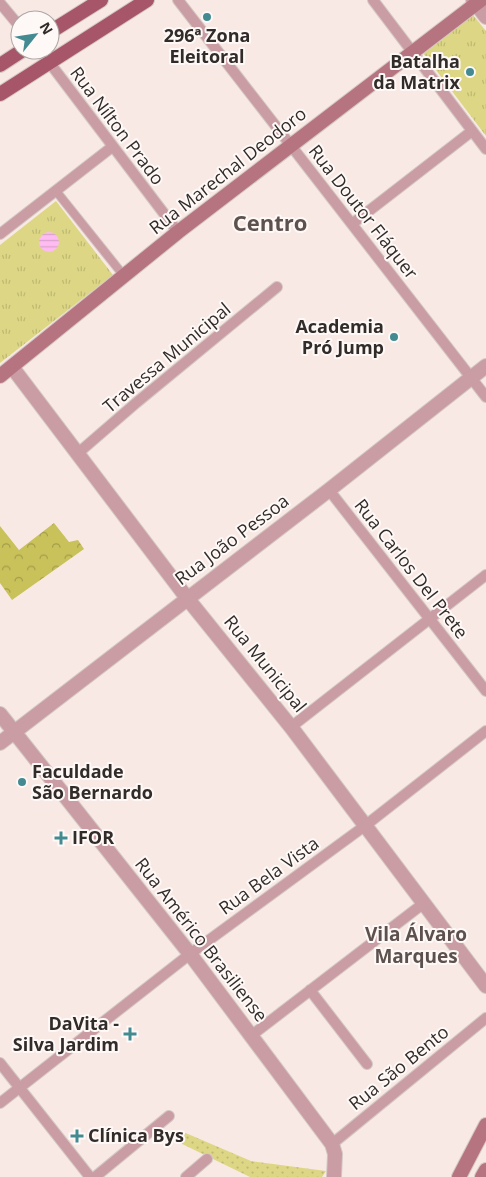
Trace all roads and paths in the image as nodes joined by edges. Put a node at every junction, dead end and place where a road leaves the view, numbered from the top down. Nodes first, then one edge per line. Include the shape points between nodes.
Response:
1 (101, 0) edge
2 (147, 0) edge
3 (178, 0) edge
4 (373, 0) edge
5 (477, 1) edge
6 (0, 3) edge
7 (10, 15) edge
8 (486, 17) edge
9 (60, 26) edge
10 (413, 53) junction
11 (49, 62) junction
12 (0, 94) edge
13 (472, 131) junction
14 (291, 145) junction
15 (112, 147) junction
16 (486, 149) edge
17 (56, 191) junction
18 (352, 224) junction
19 (178, 232) junction
20 (0, 234) edge
21 (124, 276) junction
22 (277, 287) dead end
23 (486, 366) edge
24 (12, 367) junction
25 (0, 376) edge
26 (471, 377) junction
27 (486, 396) edge
28 (78, 454) junction
29 (329, 490) junction
30 (486, 575) edge
31 (187, 598) junction
32 (430, 620) junction
33 (486, 691) edge
34 (0, 714) edge
35 (291, 727) junction
36 (486, 731) edge
37 (14, 732) junction
38 (0, 743) edge
39 (366, 825) junction
40 (424, 903) junction
41 (190, 954) junction
42 (486, 986) edge
43 (310, 990) junction
44 (486, 1018) edge
45 (252, 1035) junction
46 (0, 1063) edge
47 (367, 1064) dead end
48 (20, 1088) junction
49 (0, 1102) edge
50 (169, 1116) dead end
51 (486, 1125) edge
52 (332, 1144) junction
53 (208, 1159) dead end
54 (486, 1170) edge
55 (90, 1177) edge
56 (95, 1177) edge
57 (186, 1177) edge
58 (334, 1177) edge
59 (459, 1177) edge
60 (482, 1177) edge

1 - 9 main road
2 - 11 main road
3 - 14 street, Rua Doutor Fláquer
4 - 10 street
5 - 8 street
5 - 10 main road, Rua Marechal Deodoro
6 - 7 street
10 - 13 street
10 - 14 main road, Rua Marechal Deodoro
11 - 12 main road
11 - 15 street, Rua Nílton Prado
13 - 16 street
13 - 18 street
14 - 18 street, Rua Doutor Fláquer
14 - 19 main road, Rua Marechal Deodoro
15 - 17 street
15 - 19 street, Rua Nílton Prado
17 - 20 street
17 - 21 street
18 - 26 street, Rua Doutor Fláquer
19 - 21 main road, Rua Marechal Deodoro
21 - 24 main road, Rua Marechal Deodoro
22 - 28 street, Travessa Municipal
23 - 26 street, Rua João Pessoa
24 - 25 main road, Rua Marechal Deodoro
24 - 28 street, Rua Municipal
26 - 27 street, Rua Doutor Fláquer
26 - 29 street, Rua João Pessoa
28 - 31 street, Rua Municipal
29 - 31 street, Rua João Pessoa
29 - 32 street, Rua Carlos Del Prete
30 - 32 street
31 - 35 street, Rua Municipal
31 - 37 street, Rua João Pessoa
32 - 33 street, Rua Carlos Del Prete
32 - 35 street
34 - 37 street, Rua Américo Brasiliense
35 - 39 street, Rua Municipal
36 - 39 street, Rua Bela Vista
37 - 38 street, Rua João Pessoa
37 - 41 street, Rua Américo Brasiliense
39 - 40 street, Rua Municipal
39 - 41 street, Rua Bela Vista
40 - 42 street, Rua Municipal
40 - 43 street
41 - 45 street, Rua Américo Brasiliense
41 - 48 street, Rua Bela Vista
43 - 45 street
43 - 47 street
44 - 52 street, Rua São Bento
45 - 52 street, Rua Américo Brasiliense
46 - 48 street
48 - 49 street, Rua Bela Vista
48 - 55 street
50 - 56 street
51 - 59 main road
52 - 58 street
53 - 57 street
54 - 60 main road

